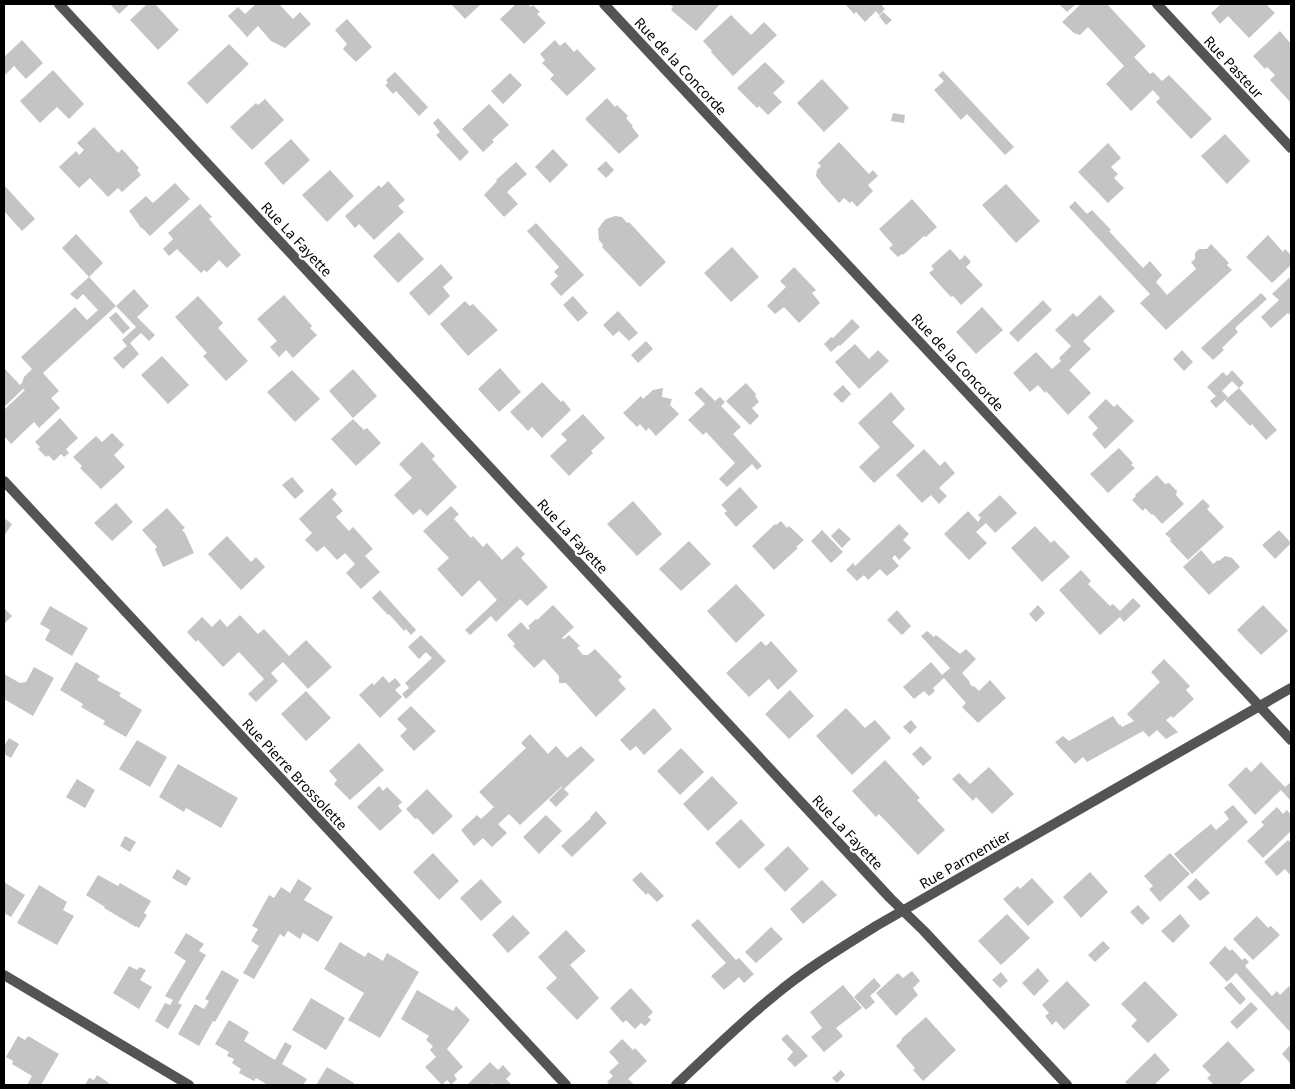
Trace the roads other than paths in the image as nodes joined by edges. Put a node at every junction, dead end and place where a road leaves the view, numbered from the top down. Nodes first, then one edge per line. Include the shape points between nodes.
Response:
1 (59, 4) edge
2 (604, 4) edge
3 (1157, 4) edge
4 (1291, 148) edge
5 (4, 481) edge
6 (1291, 688) edge
7 (1260, 706) junction
8 (1291, 740) edge
9 (903, 911) junction
10 (4, 975) edge
11 (189, 1085) edge
12 (566, 1085) edge
13 (676, 1085) edge
14 (1067, 1085) edge

1 - 9 street, Rue La Fayette
2 - 7 street, Rue de la Concorde
3 - 4 street, Rue Pasteur
5 - 12 street, Rue Pierre Brossolette
6 - 7 street, Rue Parmentier
7 - 8 street, Rue de la Concorde
7 - 9 street, Rue Parmentier
9 - 13 street, Rue Parmentier via 823,959 776,994
9 - 14 street, Rue La Fayette
10 - 11 street

